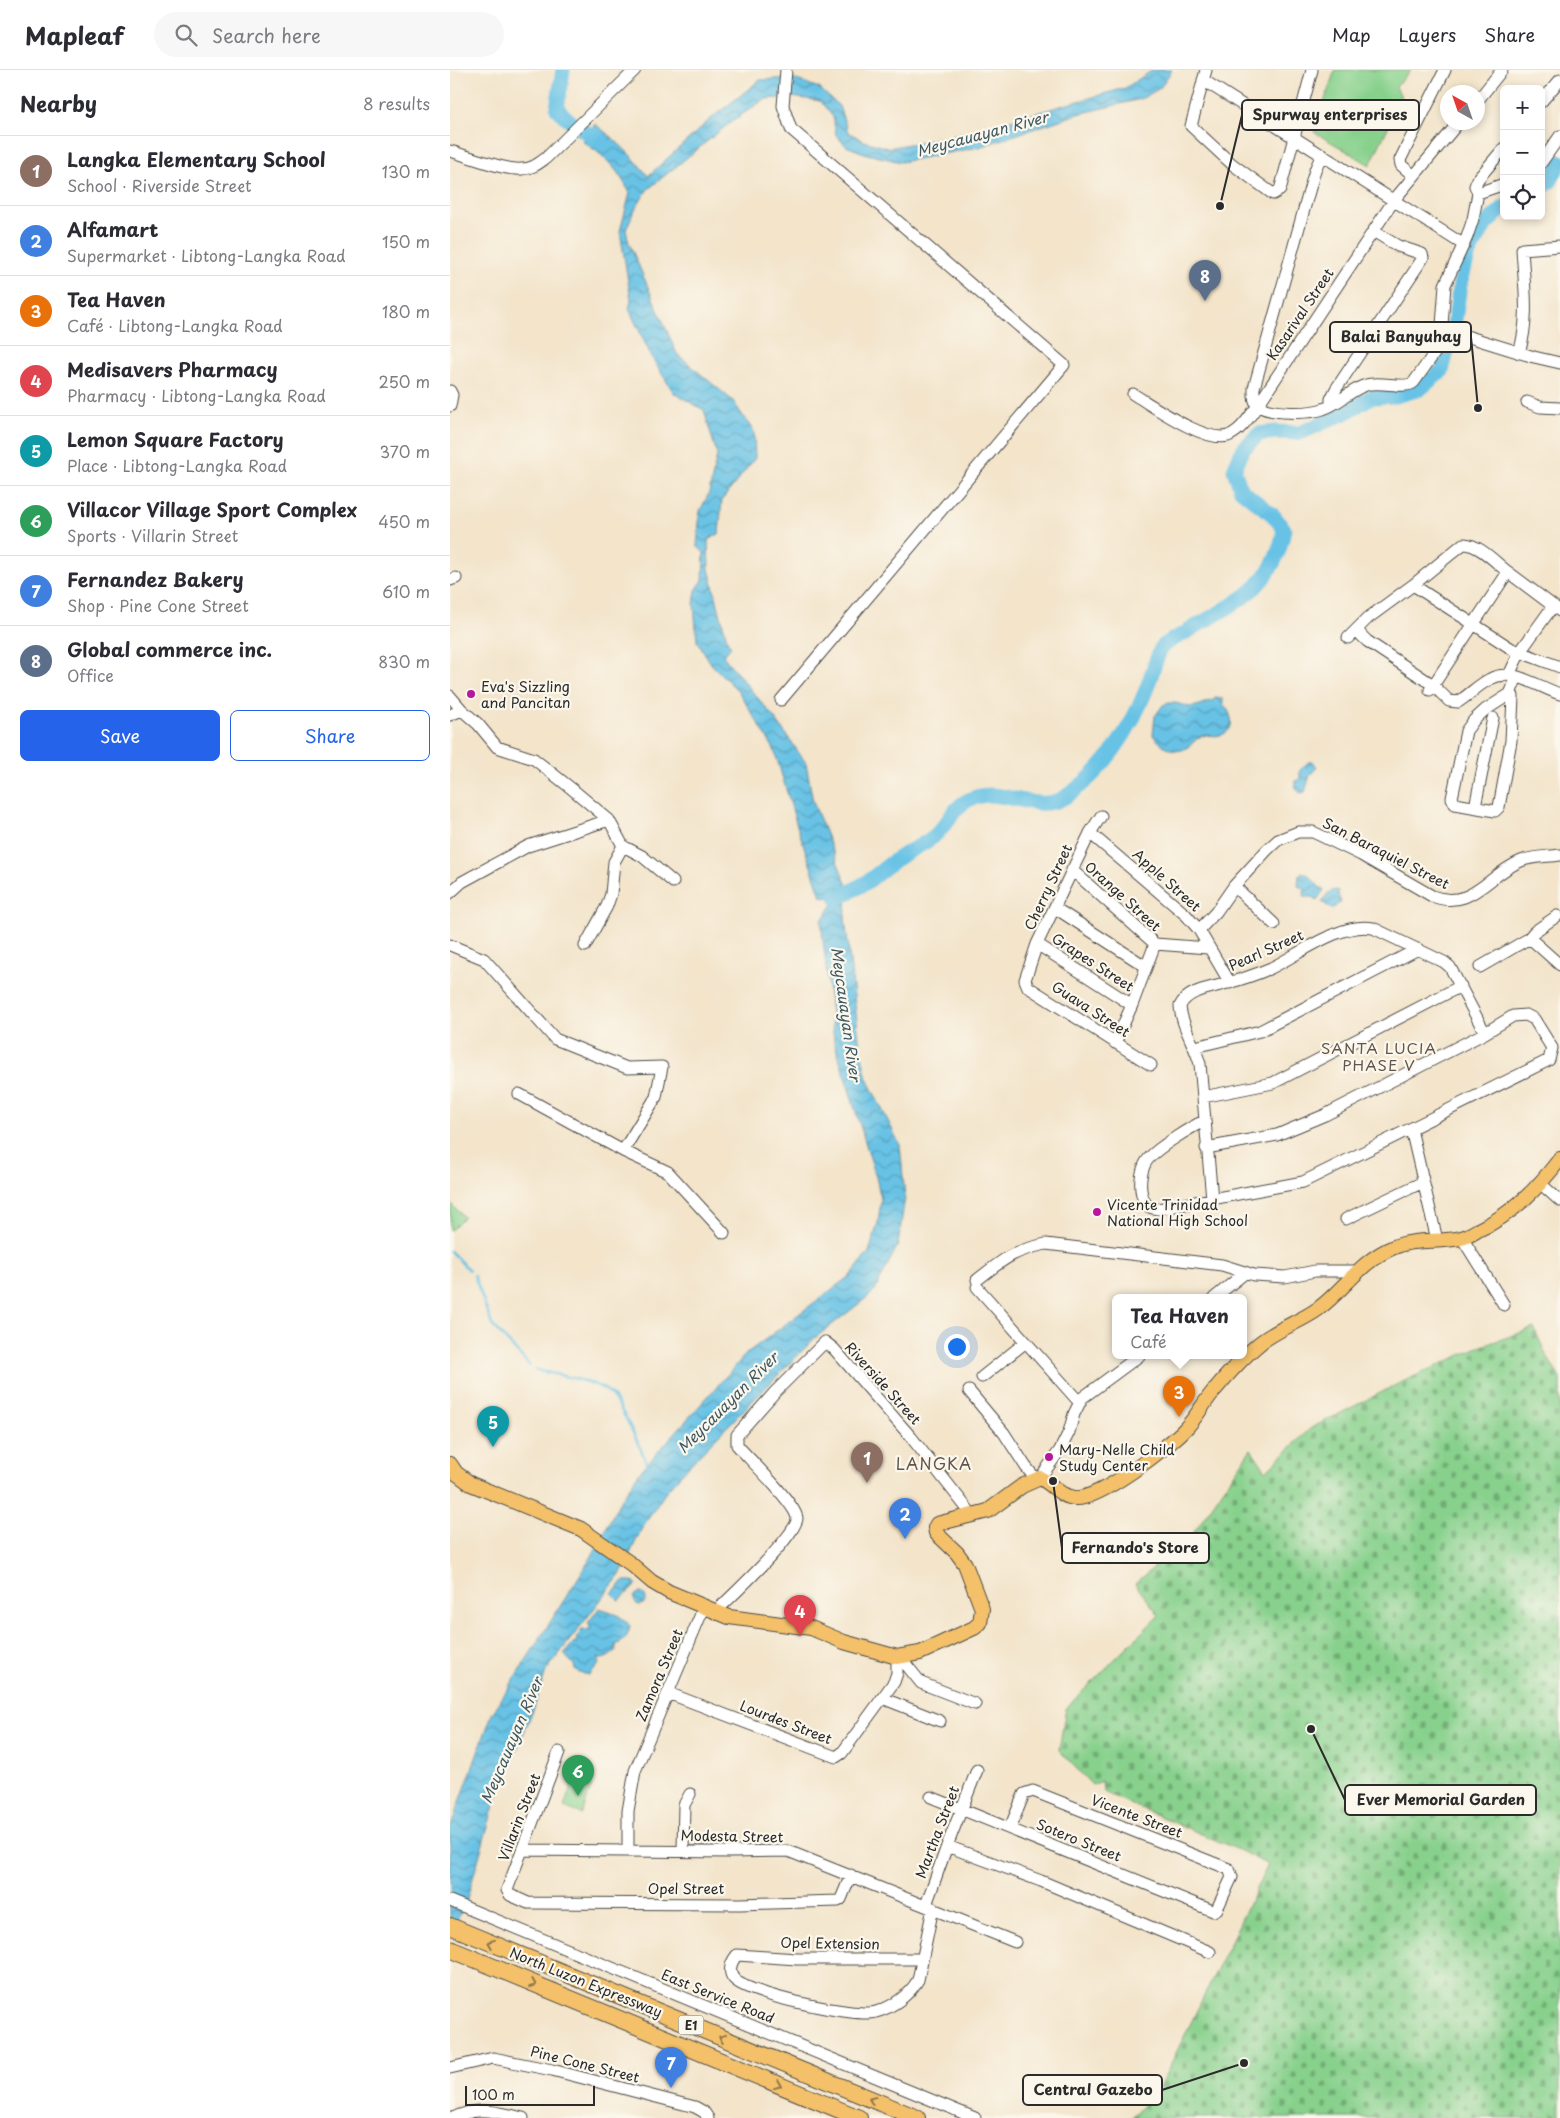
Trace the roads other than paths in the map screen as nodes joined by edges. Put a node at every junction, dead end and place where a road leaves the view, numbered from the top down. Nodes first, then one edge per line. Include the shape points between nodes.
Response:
1 (635, 70) edge
2 (1312, 70) edge
3 (1445, 70) edge
4 (1502, 70) edge
5 (786, 71) edge
6 (1204, 75) edge
7 (1560, 80) edge
8 (1485, 91) edge
9 (1545, 97) edge
10 (1452, 130) edge
11 (1560, 136) edge
12 (1294, 137) junction
13 (450, 151) edge
14 (1500, 153) edge
15 (1322, 154) junction
16 (1545, 157) edge
17 (1414, 176) junction
18 (1500, 185) edge
19 (1478, 193) junction
20 (1394, 200) junction
21 (1373, 231) junction
22 (1464, 245) junction
23 (1560, 246) edge
24 (1462, 335) dead end
25 (1519, 352) junction
26 (1560, 363) edge
27 (450, 391) edge
28 (1133, 394) dead end
29 (1527, 402) dead end
30 (1258, 405) junction
31 (1331, 405) junction
32 (450, 406) edge
33 (1560, 408) edge
34 (1508, 572) junction
35 (1413, 585) junction
36 (1557, 608) edge
37 (1474, 624) junction
38 (1358, 628) junction
39 (1348, 638) dead end
40 (1520, 652) junction
41 (1560, 667) edge
42 (1512, 676) junction
43 (1431, 688) junction
44 (1510, 694) junction
45 (1560, 694) edge
46 (450, 696) edge
47 (781, 700) dead end
48 (462, 710) junction
49 (1489, 714) junction
50 (450, 715) edge
51 (1513, 724) junction
52 (1475, 807) junction
53 (1100, 816) dead end
54 (609, 820) junction
55 (1090, 833) junction
56 (623, 846) junction
57 (1560, 855) edge
58 (1072, 870) junction
59 (673, 882) dead end
60 (1234, 886) junction
61 (450, 892) edge
62 (1055, 908) junction
63 (1557, 916) dead end
64 (1274, 924) dead end
65 (1199, 930) junction
66 (1528, 939) junction
67 (1037, 944) junction
68 (1155, 944) junction
69 (450, 945) edge
70 (585, 946) dead end
71 (1208, 948) junction
72 (1418, 949) junction
73 (1145, 966) junction
74 (1560, 966) edge
75 (1480, 967) dead end
76 (1027, 973) joint
77 (1230, 983) junction
78 (1461, 986) junction
79 (1132, 1004) junction
80 (1485, 1033) junction
81 (1115, 1042) junction
82 (1195, 1047) junction
83 (1151, 1065) dead end
84 (519, 1094) dead end
85 (1203, 1097) junction
86 (1204, 1121) junction
87 (1411, 1129) junction
88 (1206, 1148) junction
89 (623, 1151) junction
90 (1560, 1159) edge
91 (1423, 1182) junction
92 (1541, 1184) junction
93 (1212, 1199) junction
94 (1560, 1201) edge
95 (1346, 1219) dead end
96 (724, 1233) dead end
97 (1462, 1238) junction
98 (1437, 1240) junction
99 (1356, 1271) junction
100 (1245, 1273) junction
101 (1219, 1294) edge
102 (1504, 1304) dead end
103 (1026, 1342) junction
104 (1247, 1356) edge
105 (1135, 1359) edge
106 (1245, 1359) edge
107 (982, 1377) dead end
108 (969, 1391) dead end
109 (1080, 1403) junction
110 (450, 1464) edge
111 (1038, 1478) junction
112 (972, 1516) junction
113 (710, 1610) junction
114 (898, 1657) junction
115 (668, 1693) junction
116 (882, 1698) junction
117 (974, 1704) dead end
118 (940, 1721) dead end
119 (559, 1752) dead end
120 (977, 1770) dead end
121 (690, 1794) dead end
122 (931, 1797) dead end
123 (962, 1808) junction
124 (1010, 1828) junction
125 (947, 1846) junction
126 (523, 1850) junction
127 (683, 1850) junction
128 (628, 1852) junction
129 (851, 1875) junction
130 (508, 1893) joint
131 (450, 1901) edge
132 (930, 1906) junction
133 (1216, 1911) joint
134 (457, 1929) edge
135 (1014, 1942) dead end
136 (453, 1951) edge
137 (1210, 1952) dead end
138 (737, 1955) joint
139 (921, 1959) junction
140 (450, 2068) edge
141 (453, 2118) edge
142 (523, 2118) edge
143 (708, 2118) edge
144 (860, 2118) edge
145 (918, 2118) edge
146 (974, 2118) edge

1 - 13 street via 536,166 509,168
2 - 12 street
3 - 17 street via 1400,160 1401,165
4 - 8 street
5 - 47 street via 783,106 790,129 1064,365
6 - 12 street
6 - 12 street via 1191,126 1210,146 1273,194 1280,190
7 - 9 street
10 - 17 street, Kasarival Street
11 - 16 street
12 - 15 street
14 - 19 street via 1478,179 1475,186
15 - 20 street
15 - 30 street via 1254,388
17 - 20 street, Kasarival Street
18 - 19 street
19 - 22 street
20 - 21 street, Kasarival Street
20 - 22 street
21 - 30 street, Kasarival Street
21 - 31 street via 1398,246 1422,254 1423,258 1336,389
22 - 31 street via 1446,285 1441,339 1414,382 1410,386 1383,382 1365,385
23 - 25 street via 1522,249 1526,314
24 - 25 street
25 - 26 street
27 - 32 street
28 - 30 street, Kasarival Street via 1192,428 1222,437 1240,428
29 - 33 street
30 - 31 street via 1272,410 1301,412
34 - 35 street via 1481,551 1462,544
34 - 36 street
34 - 37 street
35 - 37 street
35 - 38 street
36 - 40 street
37 - 40 street
37 - 43 street
38 - 39 street
38 - 43 street via 1367,641
40 - 41 street
40 - 42 street
42 - 43 street via 1490,679 1454,703
42 - 44 street
42 - 45 street
44 - 49 street
44 - 51 street via 1513,696
46 - 48 street
48 - 50 street
48 - 54 street via 497,747 534,759
49 - 51 street
49 - 52 street
49 - 52 street via 1474,720 1466,731 1452,798 1455,804
51 - 52 street via 1499,807 1495,811
53 - 55 street, Cherry Street
54 - 56 street
54 - 61 street via 528,846 462,882
55 - 58 street, Cherry Street
55 - 65 street, Apple Street via 1170,899
56 - 59 street via 642,856
56 - 70 street via 613,867 607,906
57 - 60 street, San Baraquiel Street via 1523,860 1470,894 1456,900 1444,900 1313,832 1298,832 1278,840
58 - 62 street, Cherry Street
58 - 68 street, Orange Street
60 - 64 street
60 - 65 street, San Baraquiel Street
62 - 67 street, Cherry Street
62 - 73 street
63 - 66 street
65 - 71 street, Apple Street
66 - 74 street
66 - 75 street
67 - 76 street, Cherry Street
67 - 79 street, Grapes Street
68 - 71 street
68 - 73 street
69 - 89 street via 484,959 555,1039 627,1068 662,1067 656,1097
71 - 77 street, Apple Street
72 - 77 street, Pearl Street via 1373,928 1356,927 1337,933 1270,968
72 - 78 street, Pearl Street via 1450,967
72 - 82 street via 1260,1031
73 - 79 street
76 - 81 street, Guava Street via 1028,987
77 - 82 street, Pearl Street via 1190,994 1183,1000 1181,1015
78 - 80 street, Pearl Street
78 - 85 street via 1273,1083
79 - 81 street
80 - 87 street via 1513,1016 1526,1015 1534,1019 1552,1048 1551,1055 1549,1060
80 - 88 street via 1326,1115 1277,1136
81 - 83 street, Guava Street
82 - 85 street, Pearl Street
84 - 89 street
85 - 86 street, Pearl Street
86 - 88 street, Pearl Street
86 - 93 street via 1149,1158 1140,1188 1144,1203 1150,1208
87 - 91 street
87 - 93 street via 1303,1182
88 - 93 street, Pearl Street
89 - 96 street via 668,1172
90 - 92 main road
91 - 95 street
91 - 98 street
92 - 94 street
92 - 97 main road via 1494,1223
97 - 98 main road
97 - 102 street
98 - 99 main road via 1395,1246
99 - 100 street via 1315,1271 1285,1277
99 - 104 main road via 1320,1307 1271,1335
100 - 101 street
100 - 103 street via 1222,1264 1046,1244 1021,1250 1004,1258 978,1284
103 - 107 street
103 - 109 street
105 - 109 street via 1082,1398
106 - 111 main road via 1213,1392 1185,1429 1101,1492 1084,1499 1065,1496
108 - 111 street via 1004,1433 1026,1467
109 - 111 street via 1060,1450
110 - 113 main road via 471,1484 595,1537 652,1582
111 - 112 main road via 988,1511
112 - 113 street, Riverside Street via 911,1437 825,1342 737,1435 737,1445 794,1510 796,1527 766,1561
112 - 114 main road via 940,1522 935,1528 965,1564 982,1609 980,1622 974,1628 920,1653
113 - 114 main road via 729,1618 811,1628 844,1642
113 - 115 street, Zamora Street
114 - 116 street, Lourdes Street via 894,1682
114 - 117 street via 921,1683
115 - 116 street, Lourdes Street via 836,1757
115 - 128 street, Zamora Street via 635,1770 628,1811
116 - 118 street
119 - 126 street, Villarin Street
120 - 123 street, Martha Street
121 - 127 street via 684,1805
122 - 123 street, Sotero Street
123 - 124 street, Sotero Street
123 - 125 street, Martha Street
124 - 133 street, Sotero Street
124 - 133 street, Vicente Street via 1024,1794 1033,1791 1229,1869 1232,1877
125 - 132 street, Martha Street
125 - 137 street via 1041,1881
126 - 128 street, Modesta Street
126 - 130 street, Villarin Street
127 - 128 street, Modesta Street
127 - 129 street, Modesta Street via 788,1851
129 - 130 street, Opel Street via 838,1901 528,1903
129 - 132 street, Modesta Street
131 - 146 street, East Service Road
132 - 135 street, Modesta Street
132 - 139 street, Martha Street
145 -> 134 highway, North Luzon Expressway / E1
136 -> 144 highway, North Luzon Expressway / E1
138 - 139 street, Opel Extension via 797,1959
138 - 139 street, Martha Street via 730,1970 738,1983 784,2000 856,2012 875,2012 891,2006 912,1990 918,1980
140 - 143 street, Pine Cone Street via 493,2058 695,2107
141 - 142 street via 485,2109

